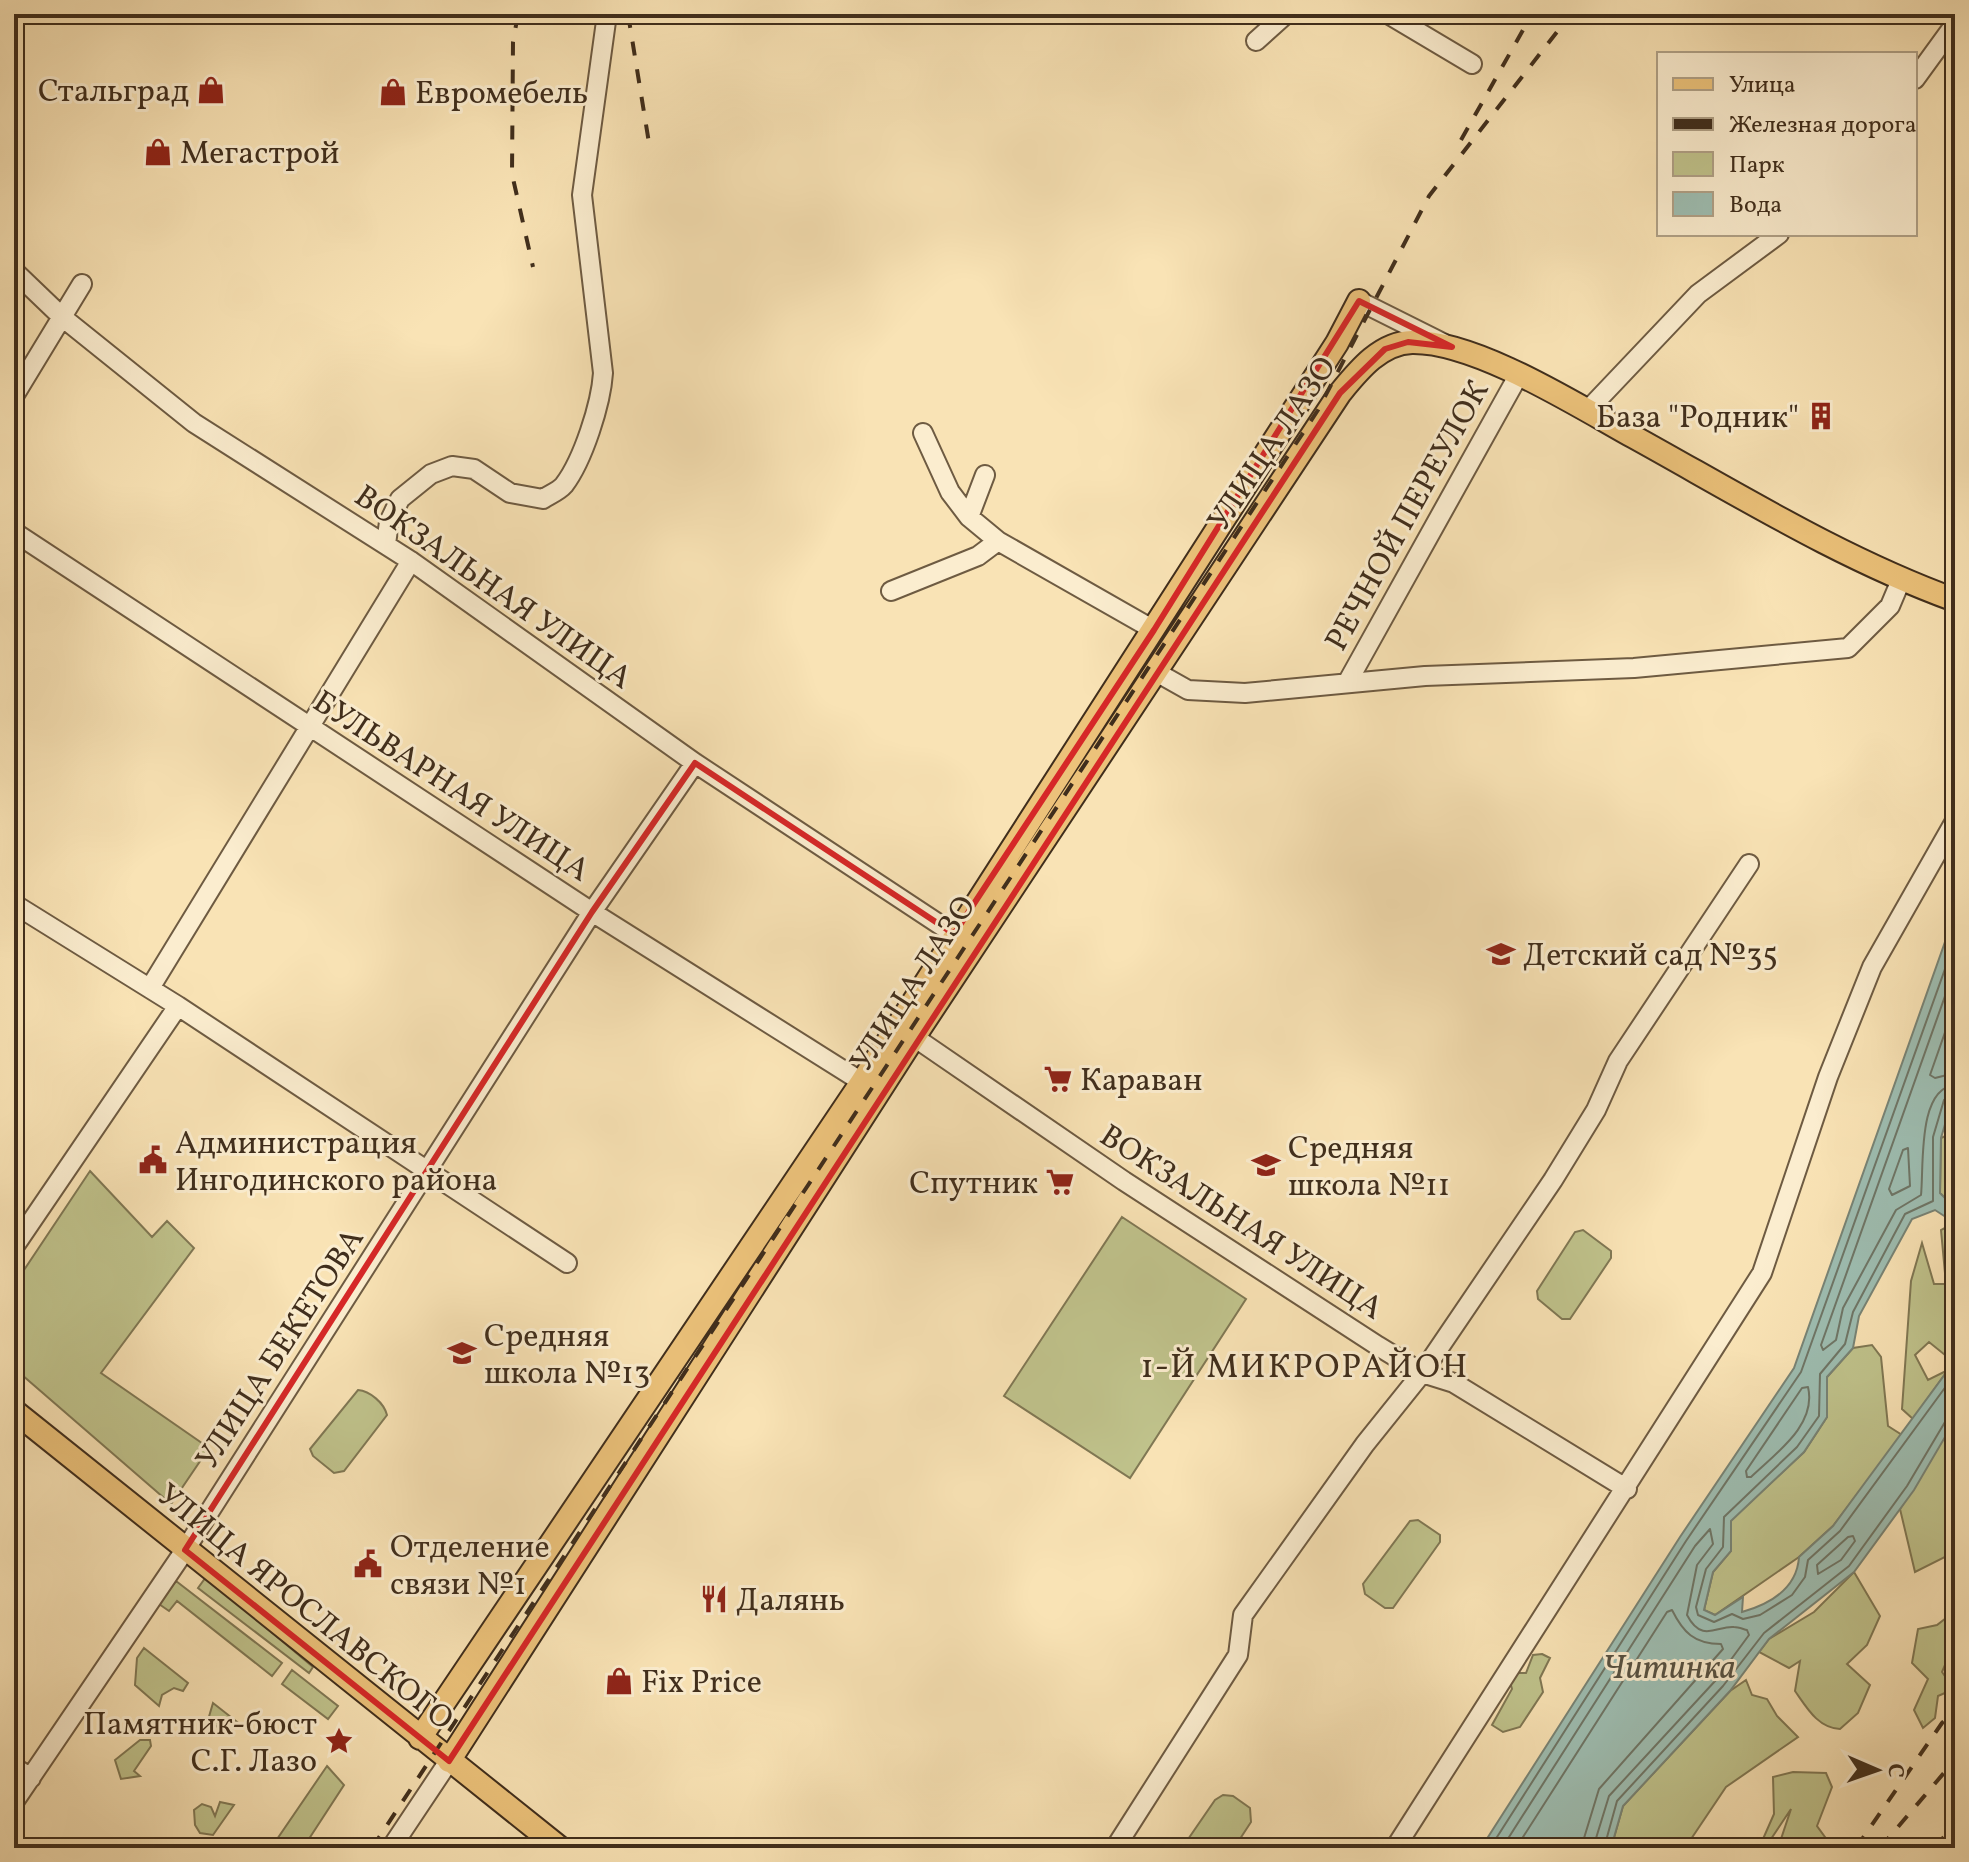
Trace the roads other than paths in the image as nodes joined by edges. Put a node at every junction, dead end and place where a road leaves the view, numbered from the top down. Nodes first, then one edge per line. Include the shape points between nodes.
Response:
1 (607, 14) edge
2 (1286, 14) edge
3 (1388, 14) edge
4 (1955, 24) edge
5 (1256, 41) dead end
6 (1472, 64) dead end
7 (1917, 76) edge
8 (1776, 236) edge
9 (14, 271) edge
10 (82, 284) dead end
11 (1359, 301) joint
12 (62, 317) junction
13 (1452, 347) junction
14 (1518, 376) junction
15 (14, 396) edge
16 (1587, 411) junction
17 (923, 433) dead end
18 (985, 475) dead end
19 (969, 517) junction
20 (14, 532) edge
21 (998, 541) junction
22 (386, 544) junction
23 (411, 561) junction
24 (1901, 580) junction
25 (891, 591) dead end
26 (1955, 600) edge
27 (1154, 630) junction
28 (1156, 672) junction
29 (1347, 683) junction
30 (309, 728) junction
31 (695, 763) junction
32 (1955, 821) edge
33 (1749, 864) dead end
34 (14, 904) edge
35 (592, 912) junction
36 (954, 934) junction
37 (150, 988) junction
38 (178, 1006) junction
39 (914, 1037) junction
40 (862, 1082) junction
41 (430, 1170) junction
42 (14, 1247) edge
43 (567, 1263) dead end
44 (1422, 1373) junction
45 (14, 1411) edge
46 (1627, 1489) junction
47 (185, 1550) junction
48 (420, 1738) junction
49 (449, 1761) junction
50 (14, 1767) edge
51 (31, 1778) junction
52 (14, 1802) edge
53 (391, 1848) edge
54 (560, 1848) edge
55 (1115, 1848) edge
56 (1395, 1848) edge

1 - 22 street via 582,195 603,373 591,428 563,486 543,499 510,493 474,469 452,466 431,474 400,499
2 - 5 street
3 - 6 street
4 - 7 street
8 - 16 street via 1698,294
9 - 12 street, ВОКЗАЛЬНАЯ УЛИЦА
10 - 12 street
11 - 13 street
11 - 27 main road, УЛИЦА ЛАЗО
12 - 15 street
12 - 22 street, ВОКЗАЛЬНАЯ УЛИЦА via 194,423
13 - 14 main road, УЛИЦА ЛАЗО
13 - 28 main road, УЛИЦА ЛАЗО via 1408,342 1385,349 1364,364
14 - 16 main road, УЛИЦА ЛАЗО
14 - 29 street, РЕЧНОЙ ПЕРЕУЛОК
16 - 24 main road, УЛИЦА ЛАЗО
17 - 19 street via 950,492
18 - 19 street
19 - 21 street
20 - 30 street, БУЛЬВАРНАЯ УЛИЦА
21 - 25 street via 978,556
21 - 27 street
22 - 23 street, ВОКЗАЛЬНАЯ УЛИЦА
23 - 30 street
23 - 31 street, ВОКЗАЛЬНАЯ УЛИЦА
24 - 26 main road, УЛИЦА ЛАЗО
24 - 29 street via 1890,606 1848,648 1634,668
27 - 36 main road, УЛИЦА ЛАЗО
28 - 29 street via 1188,690
28 - 39 main road, УЛИЦА ЛАЗО
30 - 35 street, БУЛЬВАРНАЯ УЛИЦА
30 - 37 street
31 - 35 street, УЛИЦА БЕКЕТОВА
31 - 36 street, ВОКЗАЛЬНАЯ УЛИЦА
32 - 46 street via 1872,967 1828,1077 1762,1273
33 - 44 street via 1618,1061 1596,1110 1553,1180
34 - 37 street
35 - 40 street, БУЛЬВАРНАЯ УЛИЦА
35 - 41 street, УЛИЦА БЕКЕТОВА
36 - 40 main road, УЛИЦА ЛАЗО
37 - 38 street
38 - 41 street
38 - 42 street
39 - 44 street, ВОКЗАЛЬНАЯ УЛИЦА via 1124,1181
39 - 49 main road, УЛИЦА ЛАЗО
40 - 48 main road, УЛИЦА ЛАЗО
41 - 43 street
41 - 47 street, УЛИЦА БЕКЕТОВА
44 - 46 street, ВОКЗАЛЬНАЯ УЛИЦА via 1454,1383
44 - 55 street via 1243,1615 1238,1655
45 - 47 main road, УЛИЦА ЯРОСЛАВСКОГО
46 - 56 street
47 - 48 main road, УЛИЦА ЯРОСЛАВСКОГО
47 - 51 street, УЛИЦА БЕКЕТОВА
48 - 49 main road, УЛИЦА ЯРОСЛАВСКОГО
49 - 53 street, УЛИЦА ЛАЗО
49 - 54 main road, УЛИЦА ЯРОСЛАВСКОГО
50 - 51 street
51 - 52 street, УЛИЦА БЕКЕТОВА

